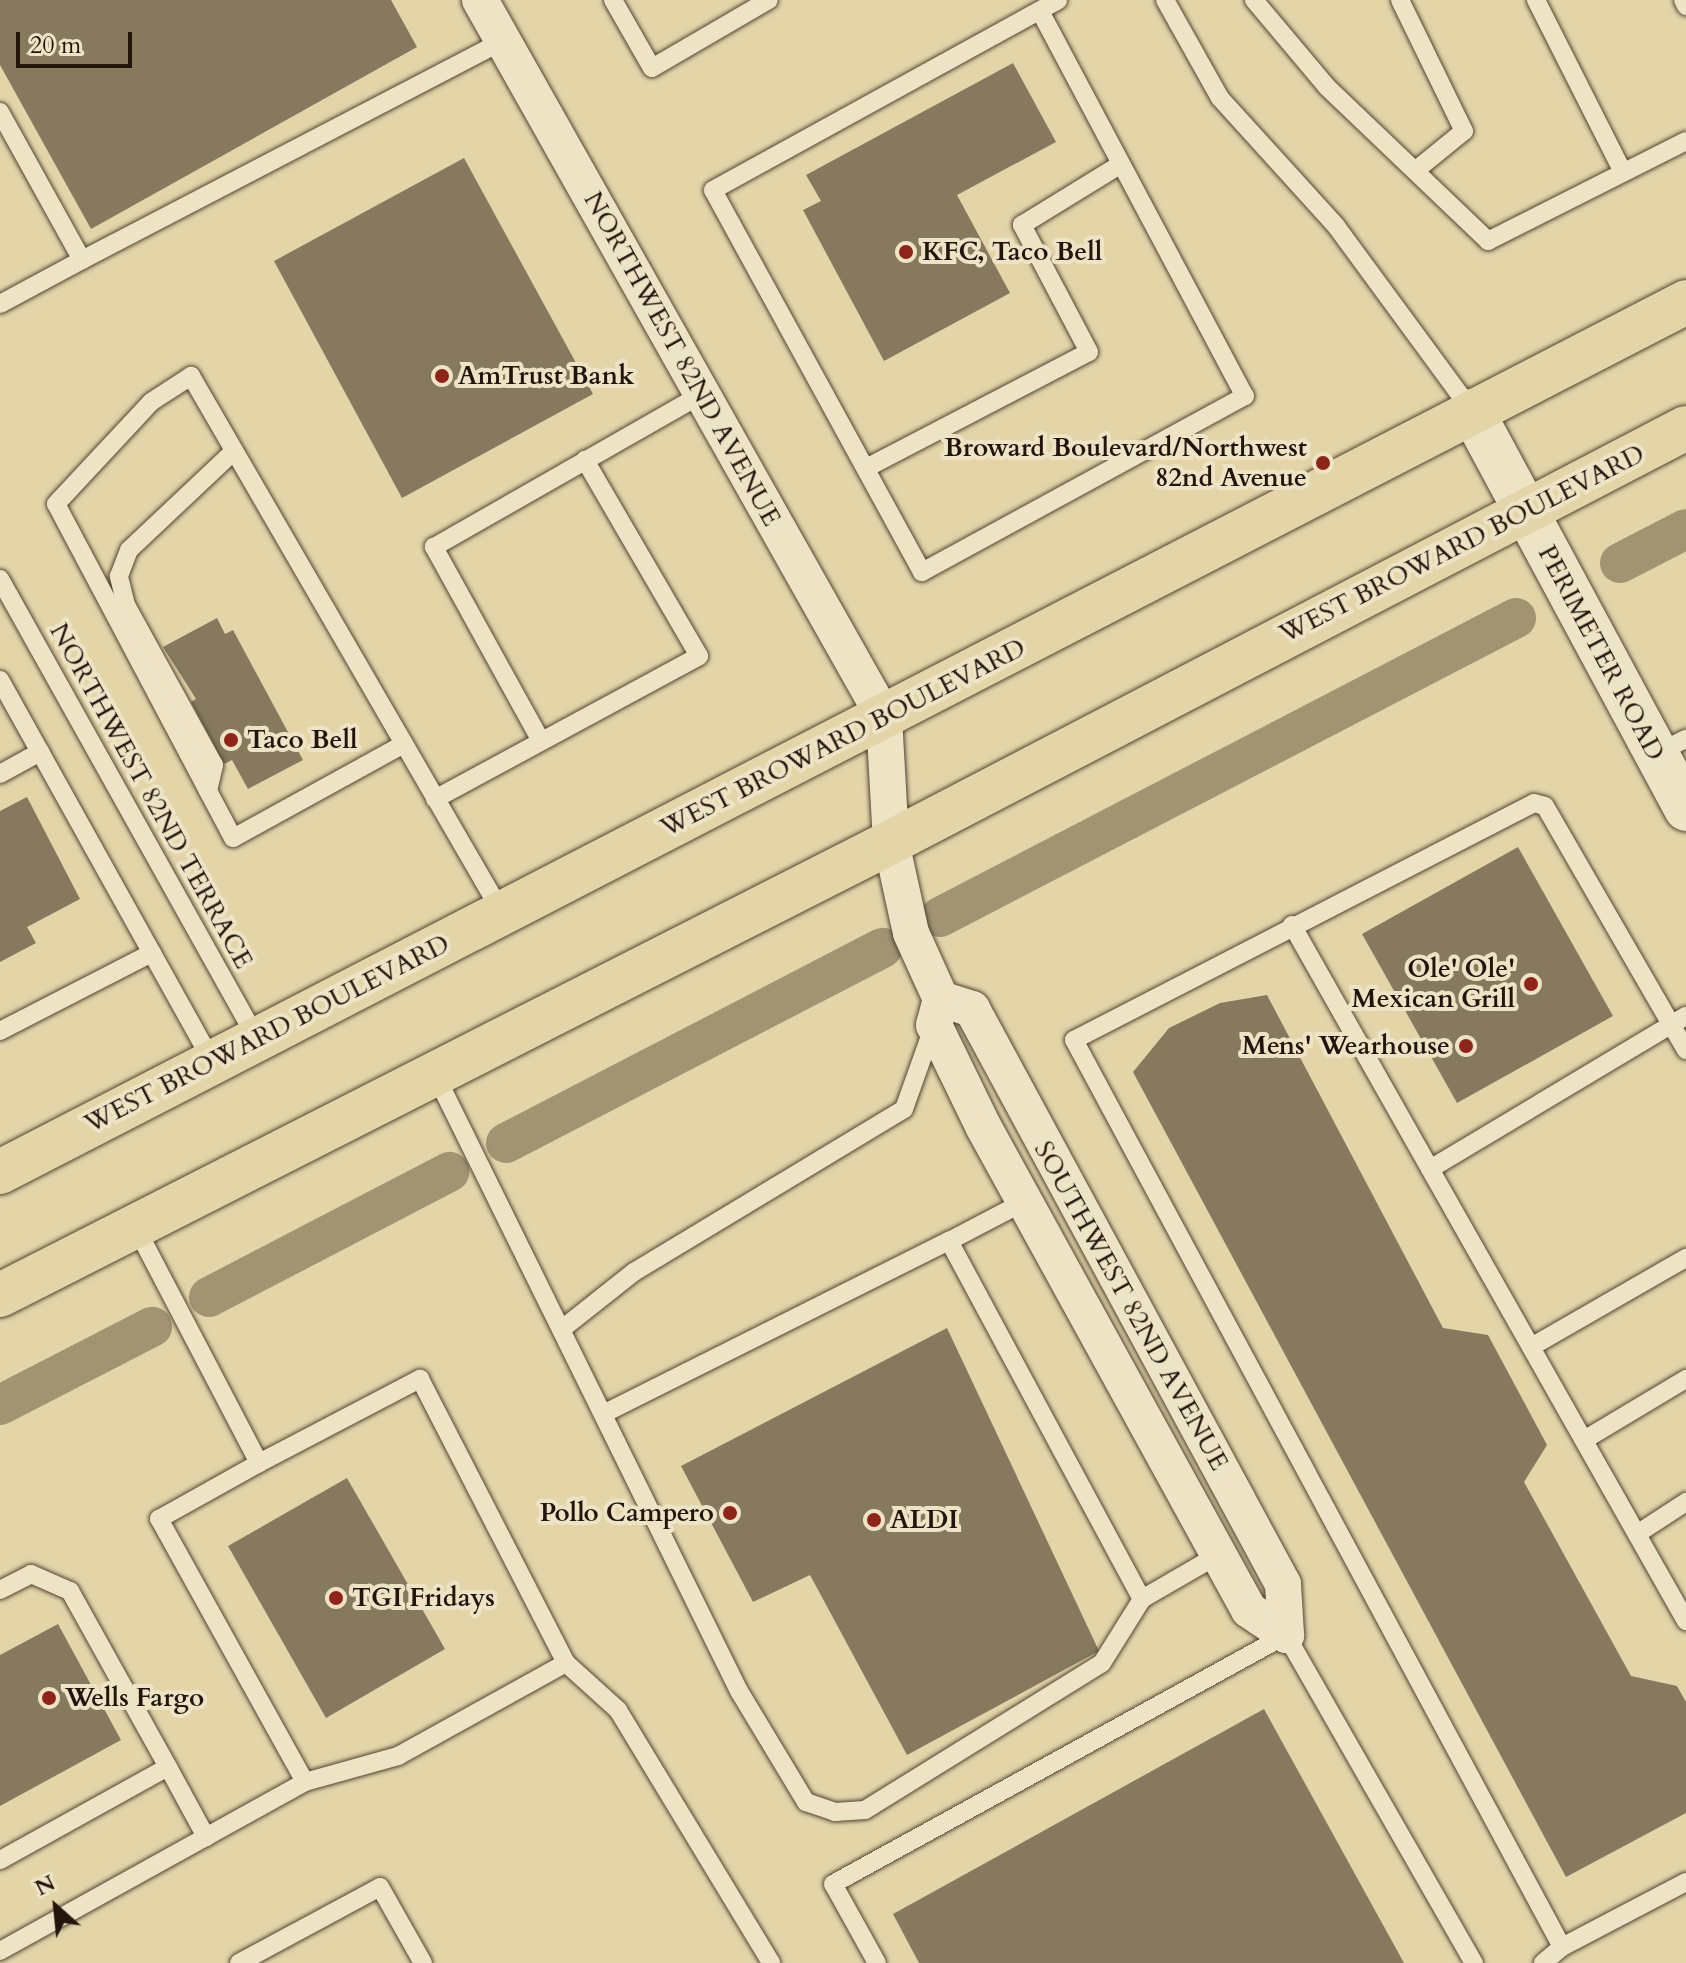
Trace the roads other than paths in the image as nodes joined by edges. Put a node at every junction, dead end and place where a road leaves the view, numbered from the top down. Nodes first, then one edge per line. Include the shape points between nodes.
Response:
1 (480, 0) edge
2 (613, 0) edge
3 (769, 0) edge
4 (1058, 0) edge
5 (1165, 0) edge
6 (1254, 0) edge
7 (1400, 0) edge
8 (1536, 0) edge
9 (1683, 0) edge
10 (1686, 6) edge
11 (1041, 13) junction
12 (503, 41) junction
13 (0, 112) edge
14 (1686, 141) edge
15 (1121, 164) junction
16 (1415, 171) junction
17 (1623, 172) junction
18 (82, 260) junction
19 (1686, 302) edge
20 (0, 304) edge
21 (701, 395) junction
22 (1472, 411) junction
23 (1686, 428) edge
24 (234, 451) junction
25 (585, 460) junction
26 (866, 468) junction
27 (1524, 511) junction
28 (0, 579) edge
29 (0, 680) edge
30 (884, 717) junction
31 (541, 741) junction
32 (404, 744) junction
33 (1671, 747) edge
34 (40, 752) junction
35 (0, 774) edge
36 (208, 791) junction
37 (435, 799) junction
38 (1686, 809) edge
39 (891, 842) junction
40 (502, 913) junction
41 (1292, 925) junction
42 (152, 953) junction
43 (938, 1012) junction
44 (1679, 1020) edge
45 (0, 1031) edge
46 (257, 1039) junction
47 (1686, 1050) edge
48 (213, 1062) junction
49 (435, 1074) junction
50 (1430, 1169) junction
51 (0, 1172) edge
52 (1024, 1202) junction
53 (135, 1226) junction
54 (949, 1241) junction
55 (1686, 1258) edge
56 (0, 1295) edge
57 (1132, 1307) junction
58 (1093, 1327) junction
59 (562, 1329) junction
60 (1531, 1347) junction
61 (1686, 1379) edge
62 (605, 1413) junction
63 (1584, 1440) junction
64 (259, 1463) junction
65 (1686, 1502) edge
66 (1637, 1534) junction
67 (1218, 1555) junction
68 (0, 1590) edge
69 (1142, 1599) junction
70 (1686, 1621) edge
71 (1286, 1635) junction
72 (566, 1663) junction
73 (168, 1767) junction
74 (305, 1782) junction
75 (206, 1837) junction
76 (0, 1860) edge
77 (1686, 1882) edge
78 (1562, 1947) junction
79 (0, 1951) edge
80 (239, 1963) edge
81 (423, 1963) edge
82 (771, 1963) edge
83 (877, 1963) edge
84 (1474, 1963) edge
85 (1543, 1963) edge

1 - 12 street, NORTHWEST 82ND AVENUE
2 - 3 lane via 652,68
4 - 11 lane
5 - 22 lane via 1220,98 1336,226
6 - 16 lane via 1327,87
7 - 16 lane via 1464,131
8 - 17 lane
9 - 10 lane
11 - 15 lane
11 - 26 lane via 713,190
12 - 18 lane
12 - 21 street, NORTHWEST 82ND AVENUE
13 - 18 lane
14 - 17 lane
15 - 26 lane via 1022,225 1089,352
15 - 26 lane via 1245,396 922,572
16 - 17 lane via 1488,241
18 - 20 lane
19 - 22 main road, WEST BROWARD BOULEVARD
21 - 25 lane
21 - 30 street, NORTHWEST 82ND AVENUE
22 - 27 street, PERIMETER ROAD
22 - 30 main road, WEST BROWARD BOULEVARD
23 - 27 main road, WEST BROWARD BOULEVARD
24 - 32 lane
24 - 36 lane via 129,550 119,576 126,605 214,765
24 - 36 lane via 191,376 151,402 56,504
25 - 31 lane via 434,547
25 - 31 lane via 699,656
27 - 33 street, PERIMETER ROAD
27 - 39 main road, WEST BROWARD BOULEVARD
28 - 46 lane, NORTHWEST 82ND TERRACE
29 - 34 lane
30 - 39 street, SOUTHWEST 82ND AVENUE
30 - 40 main road, WEST BROWARD BOULEVARD
31 - 37 lane
32 - 36 lane via 233,838
32 - 37 lane
33 - 38 street, PERIMETER ROAD
34 - 35 lane
34 - 42 lane
37 - 40 lane
39 - 43 street, SOUTHWEST 82ND AVENUE via 911,933
39 - 49 main road, WEST BROWARD BOULEVARD
40 - 46 main road, WEST BROWARD BOULEVARD
41 - 44 lane via 1539,803
41 - 50 lane
41 - 78 lane via 1074,1040
42 - 45 lane
42 - 48 lane
43 - 52 street, SOUTHWEST 82ND AVENUE
43 - 57 street, SOUTHWEST 82ND AVENUE via 972,1009
43 - 59 lane via 904,1109 634,1272
44 - 47 lane
44 - 50 lane
46 - 48 main road, WEST BROWARD BOULEVARD
48 - 51 main road, WEST BROWARD BOULEVARD
49 - 53 main road, WEST BROWARD BOULEVARD
49 - 59 lane
50 - 60 lane
52 - 54 lane
52 - 58 street, SOUTHWEST 82ND AVENUE
53 - 56 main road, WEST BROWARD BOULEVARD
53 - 64 lane
54 - 62 lane
54 - 69 lane
55 - 60 lane
57 - 58 street
57 - 71 street, SOUTHWEST 82ND AVENUE via 1283,1584
58 - 67 street, SOUTHWEST 82ND AVENUE
59 - 62 lane
60 - 63 lane
61 - 63 lane
62 - 69 lane via 739,1691 806,1802 835,1812 865,1810 1102,1663
63 - 66 lane
64 - 72 lane via 420,1379
64 - 74 lane via 159,1519
65 - 66 lane
66 - 70 lane
67 - 69 lane
67 - 71 street, SOUTHWEST 82ND AVENUE via 1249,1610
68 - 73 lane via 31,1574 70,1591
71 - 83 lane via 833,1884
71 - 84 lane, SOUTHWEST 82ND AVENUE
72 - 74 lane via 398,1756
72 - 82 lane via 618,1710
73 - 75 lane
73 - 76 lane
74 - 75 lane
75 - 79 lane
77 - 78 lane
78 - 85 lane
80 - 81 lane via 380,1887

